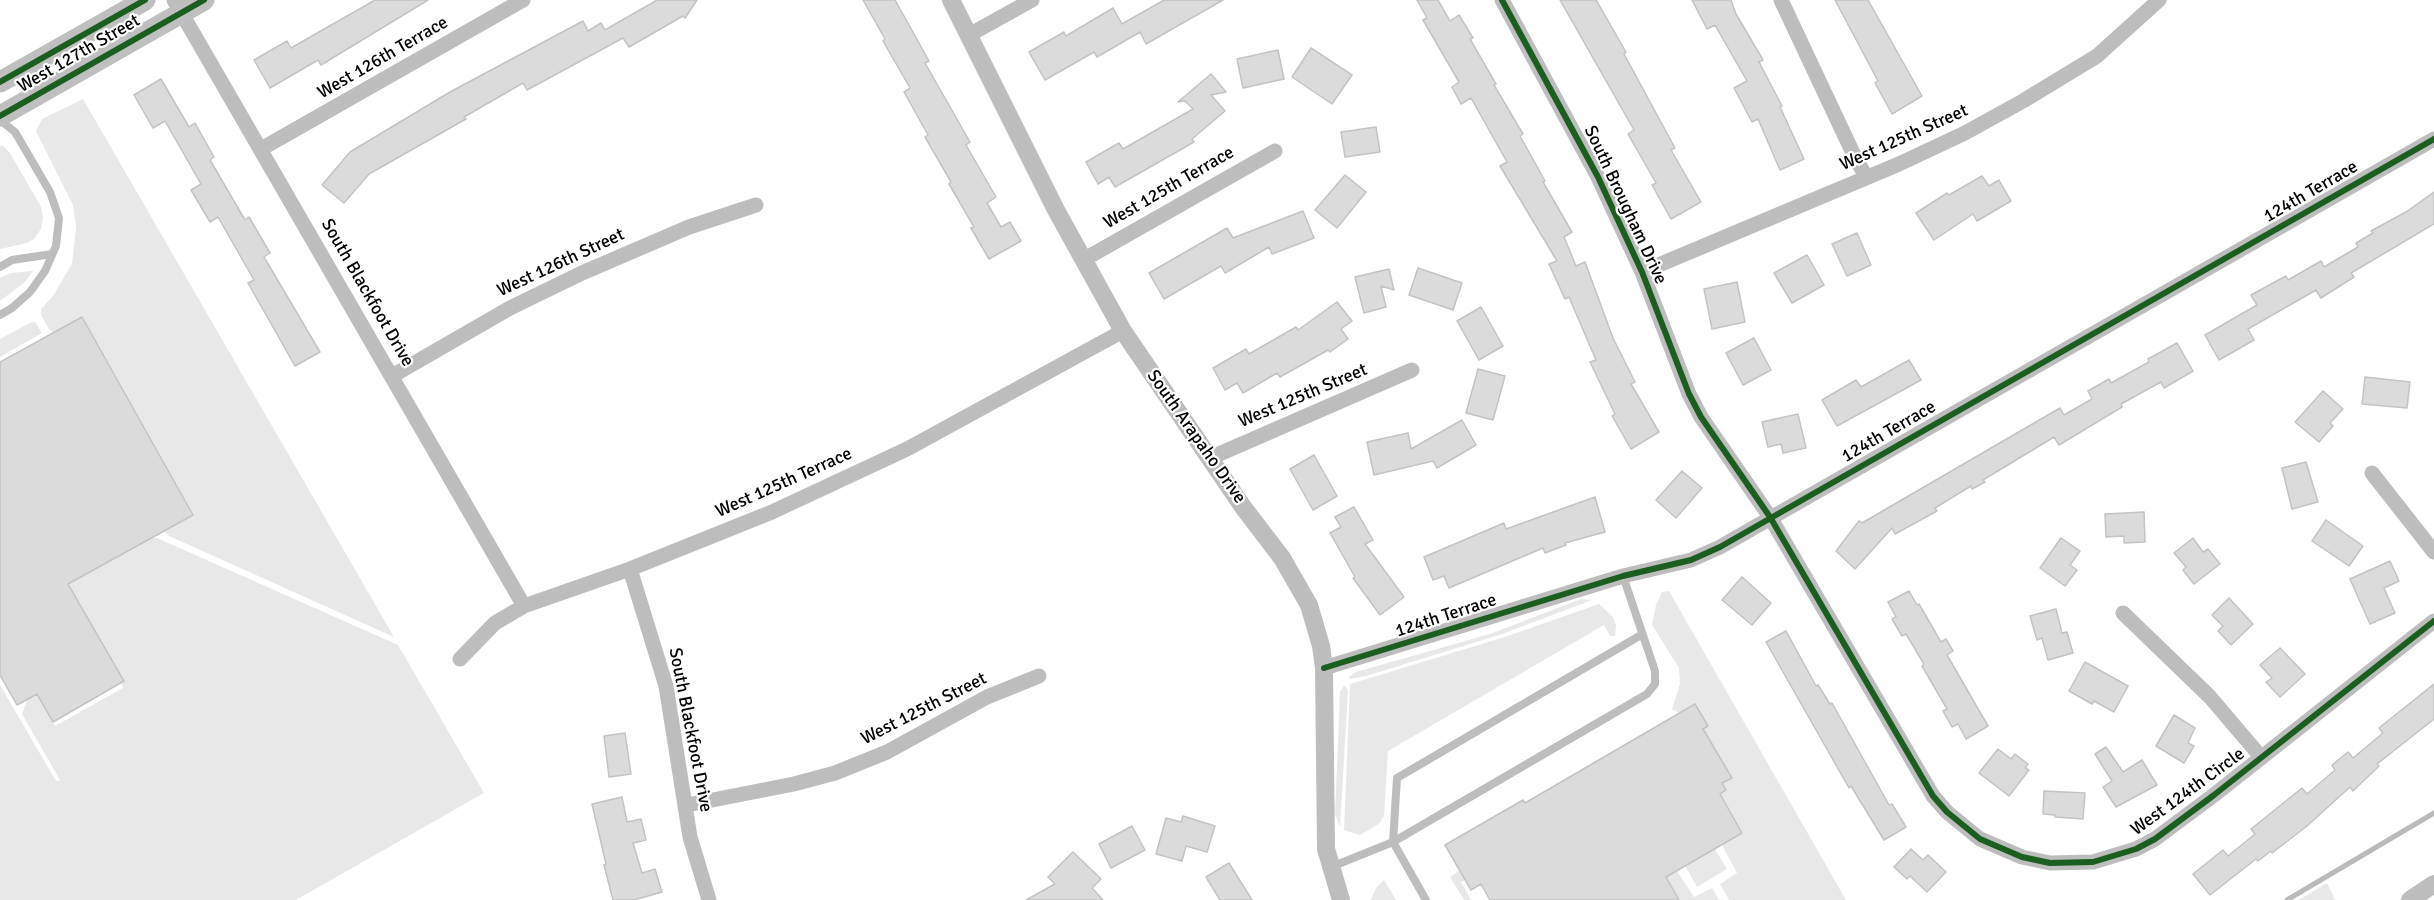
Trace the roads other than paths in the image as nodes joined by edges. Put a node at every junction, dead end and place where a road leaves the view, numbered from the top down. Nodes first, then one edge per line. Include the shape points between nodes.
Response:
1 (145, 0) edge
2 (204, 0) edge
3 (523, 0) edge
4 (951, 0) edge
5 (1032, 0) edge
6 (1502, 0) edge
7 (1780, 0) edge
8 (2159, 0) edge
9 (177, 7) edge
10 (969, 35) junction
11 (0, 82) edge
12 (0, 118) edge
13 (2434, 139) edge
14 (261, 149) junction
15 (1275, 151) dead end
16 (1866, 177) junction
17 (756, 205) dead end
18 (52, 254) junction
19 (1083, 260) junction
20 (0, 267) edge
21 (1642, 272) junction
22 (0, 315) edge
23 (1123, 331) junction
24 (1412, 370) dead end
25 (392, 376) junction
26 (1210, 458) junction
27 (2372, 473) dead end
28 (1770, 517) junction
29 (2434, 552) edge
30 (630, 569) junction
31 (1623, 576) junction
32 (524, 606) junction
33 (2123, 614) dead end
34 (2434, 621) edge
35 (1641, 635) junction
36 (460, 659) dead end
37 (1323, 668) junction
38 (1039, 676) dead end
39 (2261, 757) junction
40 (687, 805) junction
41 (1393, 842) junction
42 (1329, 867) junction
43 (2434, 884) edge
44 (709, 900) edge
45 (1341, 900) edge
46 (1426, 900) edge
47 (2410, 900) edge

1 - 11 main road, West 127th Street
2 - 9 main road, West 127th Street
3 - 14 street, West 126th Terrace
4 - 10 street, South Arapaho Drive
5 - 10 street
6 - 21 street, South Brougham Drive via 1598,177
7 - 16 street
8 - 16 street, West 125th Street via 2097,56 2032,96 1965,133
9 - 12 main road, West 127th Street
9 - 14 street, South Blackfoot Drive
10 - 19 street, South Arapaho Drive
12 - 18 lane via 15,132 50,192 59,218
13 - 28 street, 124th Terrace
14 - 25 street, South Blackfoot Drive
15 - 19 street, West 125th Terrace
16 - 21 street, West 125th Street
17 - 25 street, West 126th Street via 689,227 582,273 510,308
18 - 20 lane via 12,260
18 - 22 lane via 30,292
19 - 23 street, South Arapaho Drive
21 - 28 street, South Brougham Drive via 1689,394
23 - 26 street, South Arapaho Drive
23 - 30 street, West 125th Terrace via 907,449 772,512
24 - 26 street, West 125th Street
25 - 32 street, South Blackfoot Drive
26 - 37 street, South Arapaho Drive via 1282,558 1309,605
27 - 29 street
28 - 31 street, 124th Terrace via 1691,560
28 - 39 street, West 124th Circle via 1933,796 1963,826 1999,849 2050,863 2115,857 2156,838
30 - 32 street, West 125th Terrace
30 - 40 street, South Blackfoot Drive via 666,686
31 - 35 lane
31 - 37 street, 124th Terrace
32 - 36 street, West 125th Terrace via 495,623
33 - 39 street, West 124th Circle via 2210,697
34 - 39 street, West 124th Circle
35 - 41 lane via 1397,778
35 - 41 lane via 1654,671 1655,684 1647,694
37 - 42 street, South Arapaho Drive via 1324,829
38 - 40 street, West 125th Street via 987,697 887,752 835,773
40 - 44 street, South Blackfoot Drive via 690,837
41 - 42 lane
41 - 46 lane
42 - 45 street, South Arapaho Drive
43 - 47 street

